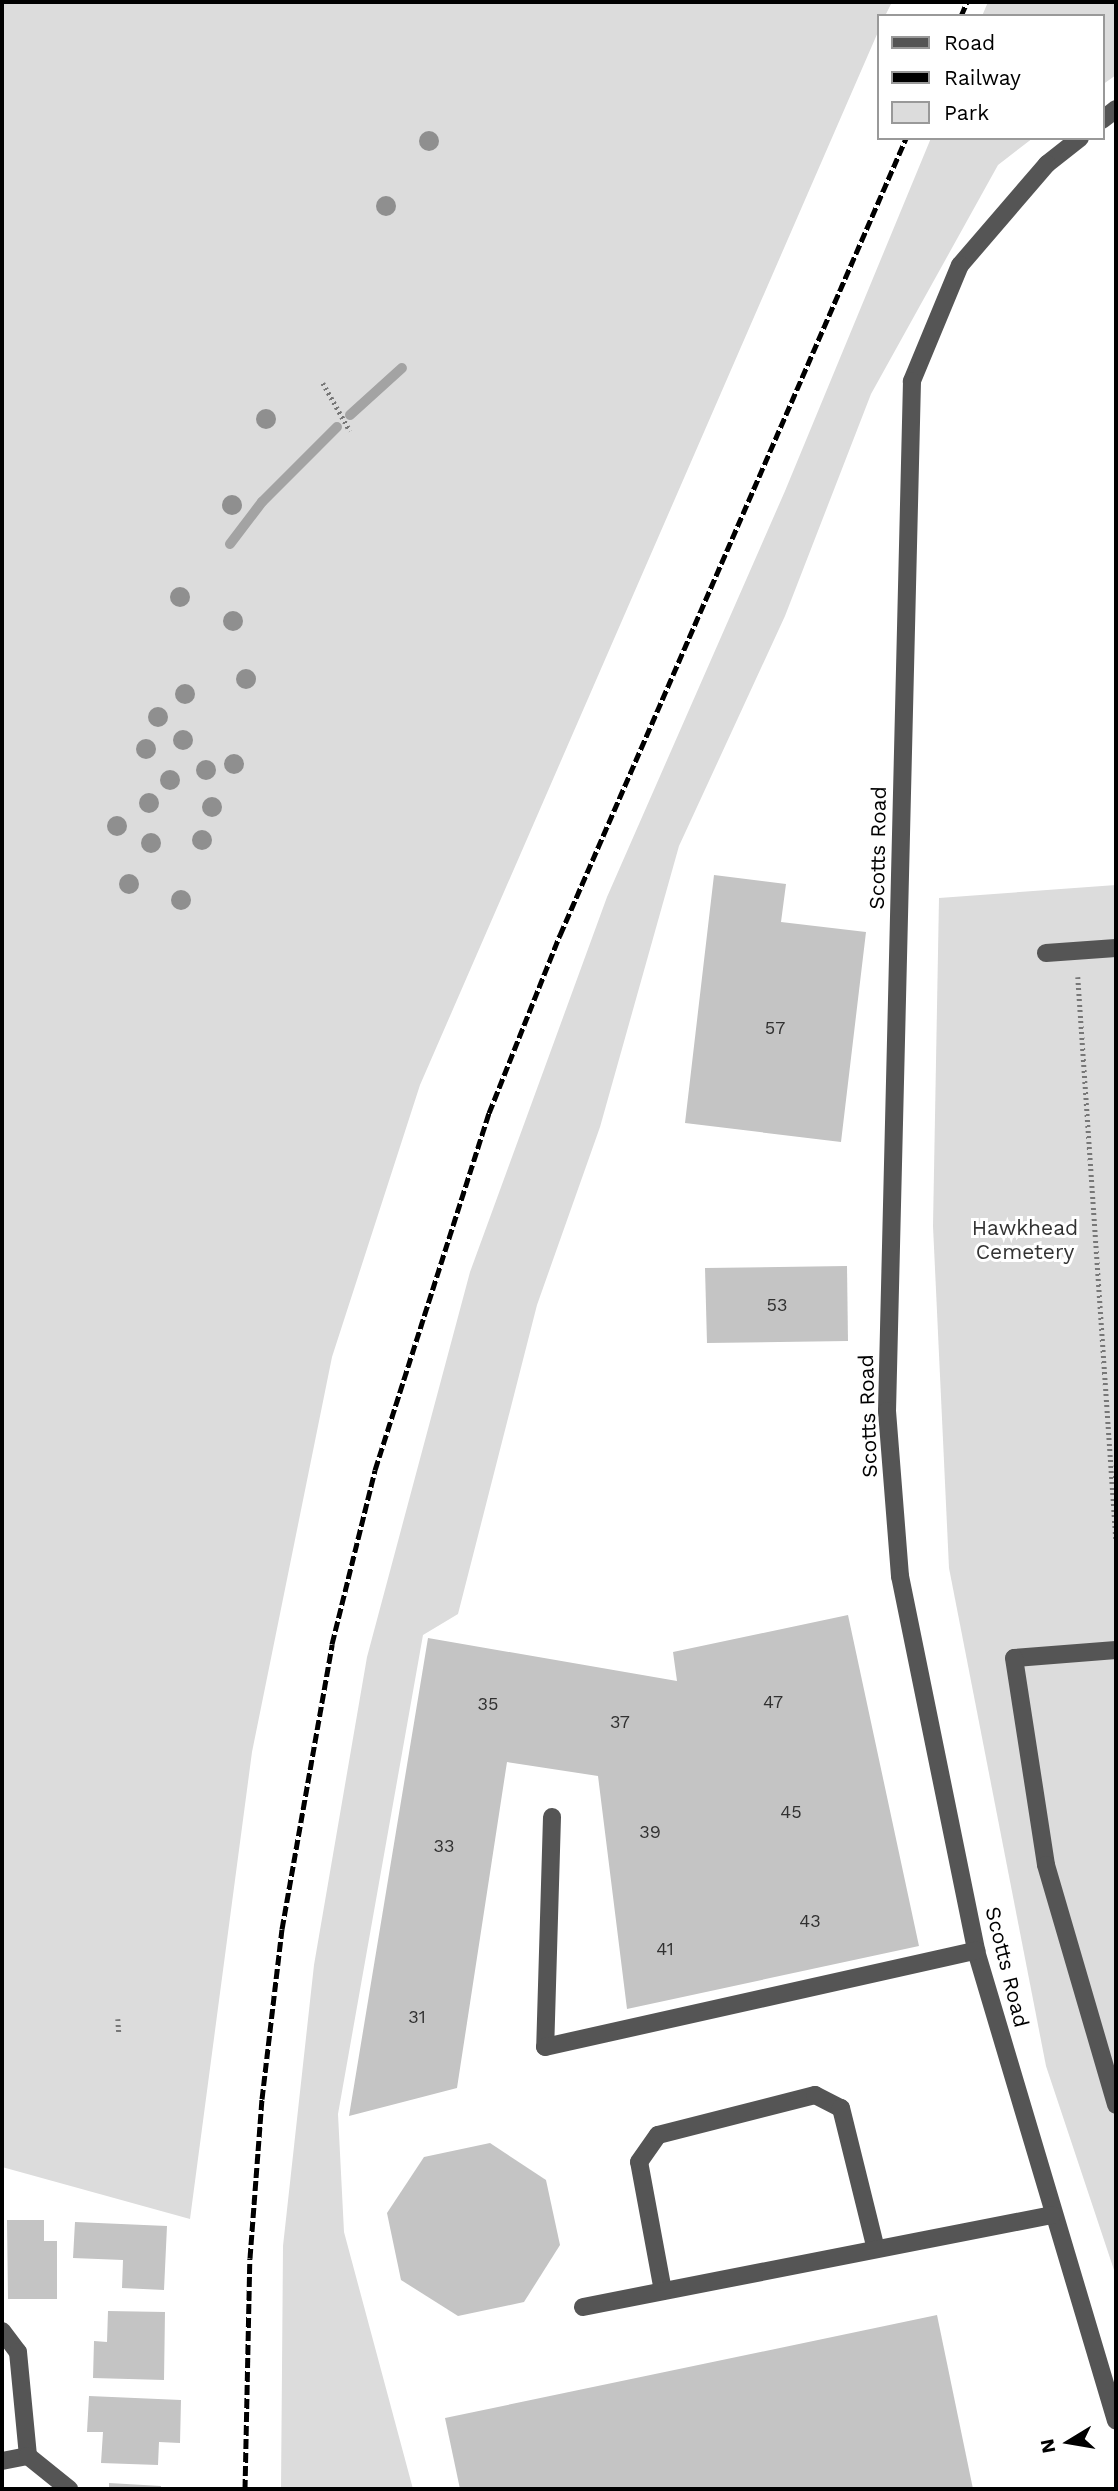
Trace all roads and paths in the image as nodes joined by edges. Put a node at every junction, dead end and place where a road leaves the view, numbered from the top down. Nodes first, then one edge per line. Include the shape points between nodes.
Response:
1 (1077, 140) edge
2 (323, 383) dead end
3 (350, 431) dead end
4 (1116, 948) edge
5 (1076, 951) junction
6 (1046, 953) dead end
7 (1116, 1539) edge
8 (1116, 1650) edge
9 (552, 1817) dead end
10 (976, 1951) junction
11 (118, 2019) dead end
12 (119, 2034) dead end
13 (1116, 2105) edge
14 (1052, 2215) junction
15 (876, 2249) junction
16 (663, 2291) junction
17 (583, 2307) dead end
18 (2, 2332) edge
19 (1116, 2421) edge
20 (28, 2456) junction
21 (2, 2461) edge
22 (69, 2489) edge

1 - 10 street, Scotts Road via 1047,164 960,265 912,382 887,1411 900,1576
2 - 3 path
4 - 5 street
5 - 6 street
5 - 7 path
8 - 13 street via 1014,1658 1046,1865
9 - 10 street via 545,2047
10 - 14 street, Scotts Road
11 - 12 path
14 - 15 street
14 - 19 street, Scotts Road
15 - 16 street
15 - 16 street via 841,2108 815,2095 658,2135 639,2162
16 - 17 street
18 - 20 street via 18,2352
20 - 21 street
20 - 22 street

